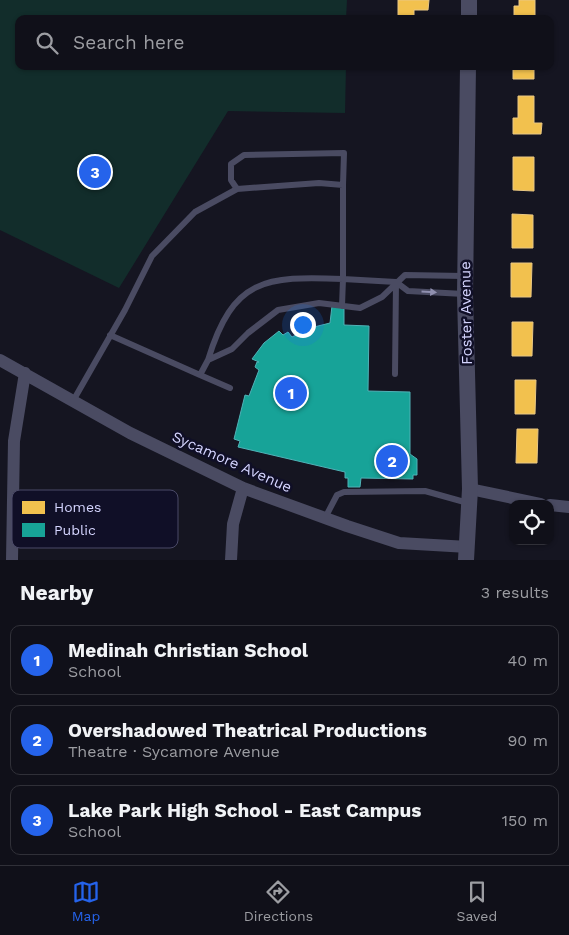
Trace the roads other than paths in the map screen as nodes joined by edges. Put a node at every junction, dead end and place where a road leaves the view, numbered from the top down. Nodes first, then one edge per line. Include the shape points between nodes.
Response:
1 (469, 0) edge
2 (469, 15) edge
3 (468, 70) edge
4 (343, 185) junction
5 (237, 189) junction
6 (465, 276) junction
7 (343, 279) junction
8 (396, 282) junction
9 (465, 294) junction
10 (342, 306) junction
11 (110, 335) junction
12 (0, 360) edge
13 (208, 360) junction
14 (26, 373) junction
15 (395, 374) dead end
16 (200, 375) junction
17 (230, 388) dead end
18 (73, 401) junction
19 (243, 488) junction
20 (13, 490) edge
21 (470, 497) junction
22 (509, 501) edge
23 (554, 505) edge
24 (569, 507) edge
25 (325, 518) junction
26 (467, 553) edge
27 (231, 560) edge

1 - 2 street
3 - 6 street, Foster Avenue
4 - 5 lane via 319,183
4 - 5 lane via 344,153 281,153 244,155 231,164 231,180
4 - 7 lane
5 - 11 lane via 195,212 152,256
6 - 8 lane via 405,275
6 - 9 street, Foster Avenue
7 - 8 lane
7 - 10 lane
7 - 13 lane via 293,277 263,282 240,298 216,332
8 -> 9 lane via 408,291
8 - 10 lane via 382,297 360,308
8 - 15 lane
9 - 21 street, Foster Avenue
10 - 13 lane via 319,303 278,310 232,349
11 - 16 lane
11 - 18 lane
12 - 14 street, Sycamore Avenue
13 - 16 lane
14 - 18 street, Sycamore Avenue
14 - 20 street via 14,441
16 - 17 lane
18 - 19 street, Sycamore Avenue via 130,434
19 - 25 street, Sycamore Avenue
19 - 27 street via 233,524
21 - 22 street
21 - 25 lane via 424,490 344,492 337,495
21 - 26 street, Foster Avenue
23 - 24 street
25 - 26 street, Sycamore Avenue via 399,542

